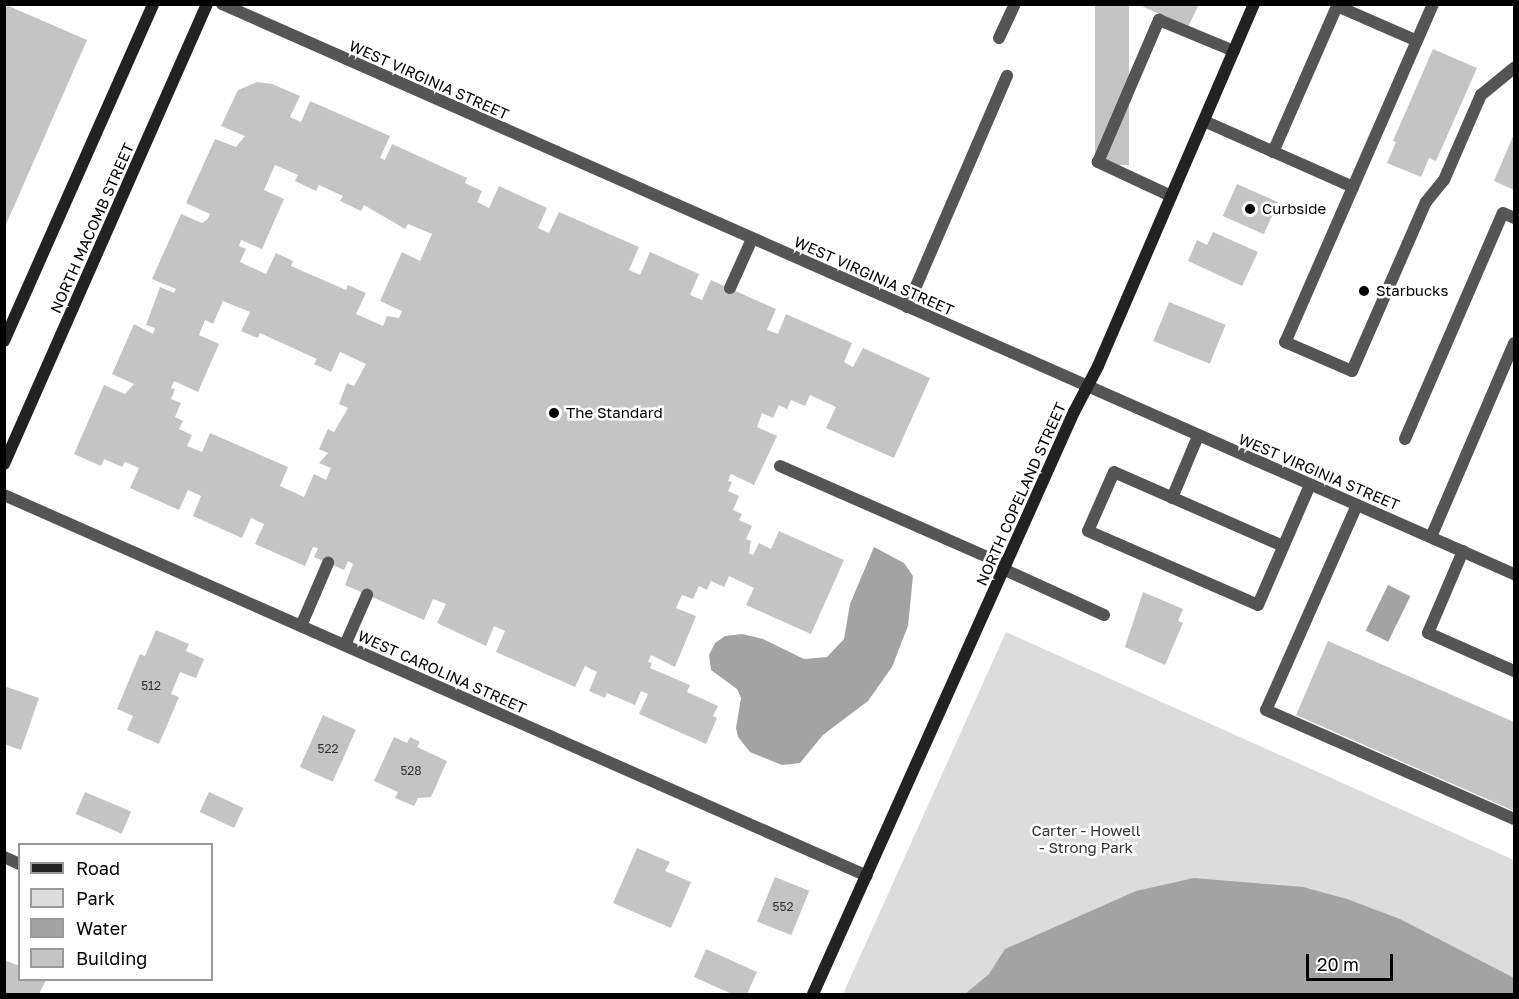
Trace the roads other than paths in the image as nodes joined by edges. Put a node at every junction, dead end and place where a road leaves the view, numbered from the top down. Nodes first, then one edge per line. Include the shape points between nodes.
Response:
1 (153, 4) edge
2 (207, 4) edge
3 (222, 4) edge
4 (1014, 4) edge
5 (1254, 4) edge
6 (1433, 4) edge
7 (999, 38) dead end
8 (1417, 41) junction
9 (1234, 51) junction
10 (1515, 68) edge
11 (1007, 76) dead end
12 (1204, 121) junction
13 (1273, 152) junction
14 (1353, 187) junction
15 (1172, 196) junction
16 (1515, 218) edge
17 (752, 239) junction
18 (730, 288) dead end
19 (907, 307) junction
20 (4, 341) edge
21 (1515, 344) edge
22 (1087, 387) junction
23 (1198, 436) junction
24 (1405, 439) dead end
25 (4, 465) edge
26 (780, 466) dead end
27 (1310, 485) junction
28 (4, 495) edge
29 (1172, 498) junction
30 (1357, 505) junction
31 (1431, 537) junction
32 (1283, 546) junction
33 (1463, 551) junction
34 (328, 563) dead end
35 (1004, 567) junction
36 (1515, 574) edge
37 (367, 595) dead end
38 (1104, 615) dead end
39 (301, 626) junction
40 (345, 645) junction
41 (1515, 671) edge
42 (1515, 819) edge
43 (4, 857) edge
44 (18, 863) edge
45 (867, 876) junction
46 (813, 994) edge

1 - 20 street
2 - 25 street, NORTH MACOMB STREET
3 - 17 street, WEST VIRGINIA STREET
4 - 7 street
5 - 9 street, NORTH COPELAND STREET
6 - 8 street
8 - 13 street via 1337,6
8 - 14 street
9 - 12 street, NORTH COPELAND STREET
9 - 15 street via 1159,20 1098,162
10 - 14 street via 1481,95 1444,180 1426,202 1352,371 1285,342
11 - 19 street
12 - 13 street
12 - 15 street, NORTH COPELAND STREET
13 - 14 street
15 - 22 street, NORTH COPELAND STREET
16 - 24 street via 1503,213
17 - 18 street
17 - 19 street, WEST VIRGINIA STREET
19 - 22 street, WEST VIRGINIA STREET
21 - 31 street
22 - 23 street, WEST VIRGINIA STREET
22 - 35 street, NORTH COPELAND STREET
23 - 27 street, WEST VIRGINIA STREET
23 - 29 street
26 - 35 street
27 - 30 street, WEST VIRGINIA STREET
27 - 32 street
28 - 39 street, WEST CAROLINA STREET
29 - 32 street
29 - 32 street via 1114,472 1088,531 1258,604
30 - 31 street, WEST VIRGINIA STREET
30 - 42 street via 1266,710
31 - 33 street, WEST VIRGINIA STREET
33 - 36 street, WEST VIRGINIA STREET
33 - 41 street via 1428,633
34 - 39 street
35 - 38 street
35 - 45 street, NORTH COPELAND STREET
37 - 40 street
39 - 40 street, WEST CAROLINA STREET
40 - 45 street, WEST CAROLINA STREET
43 - 44 street
45 - 46 street, NORTH COPELAND STREET

